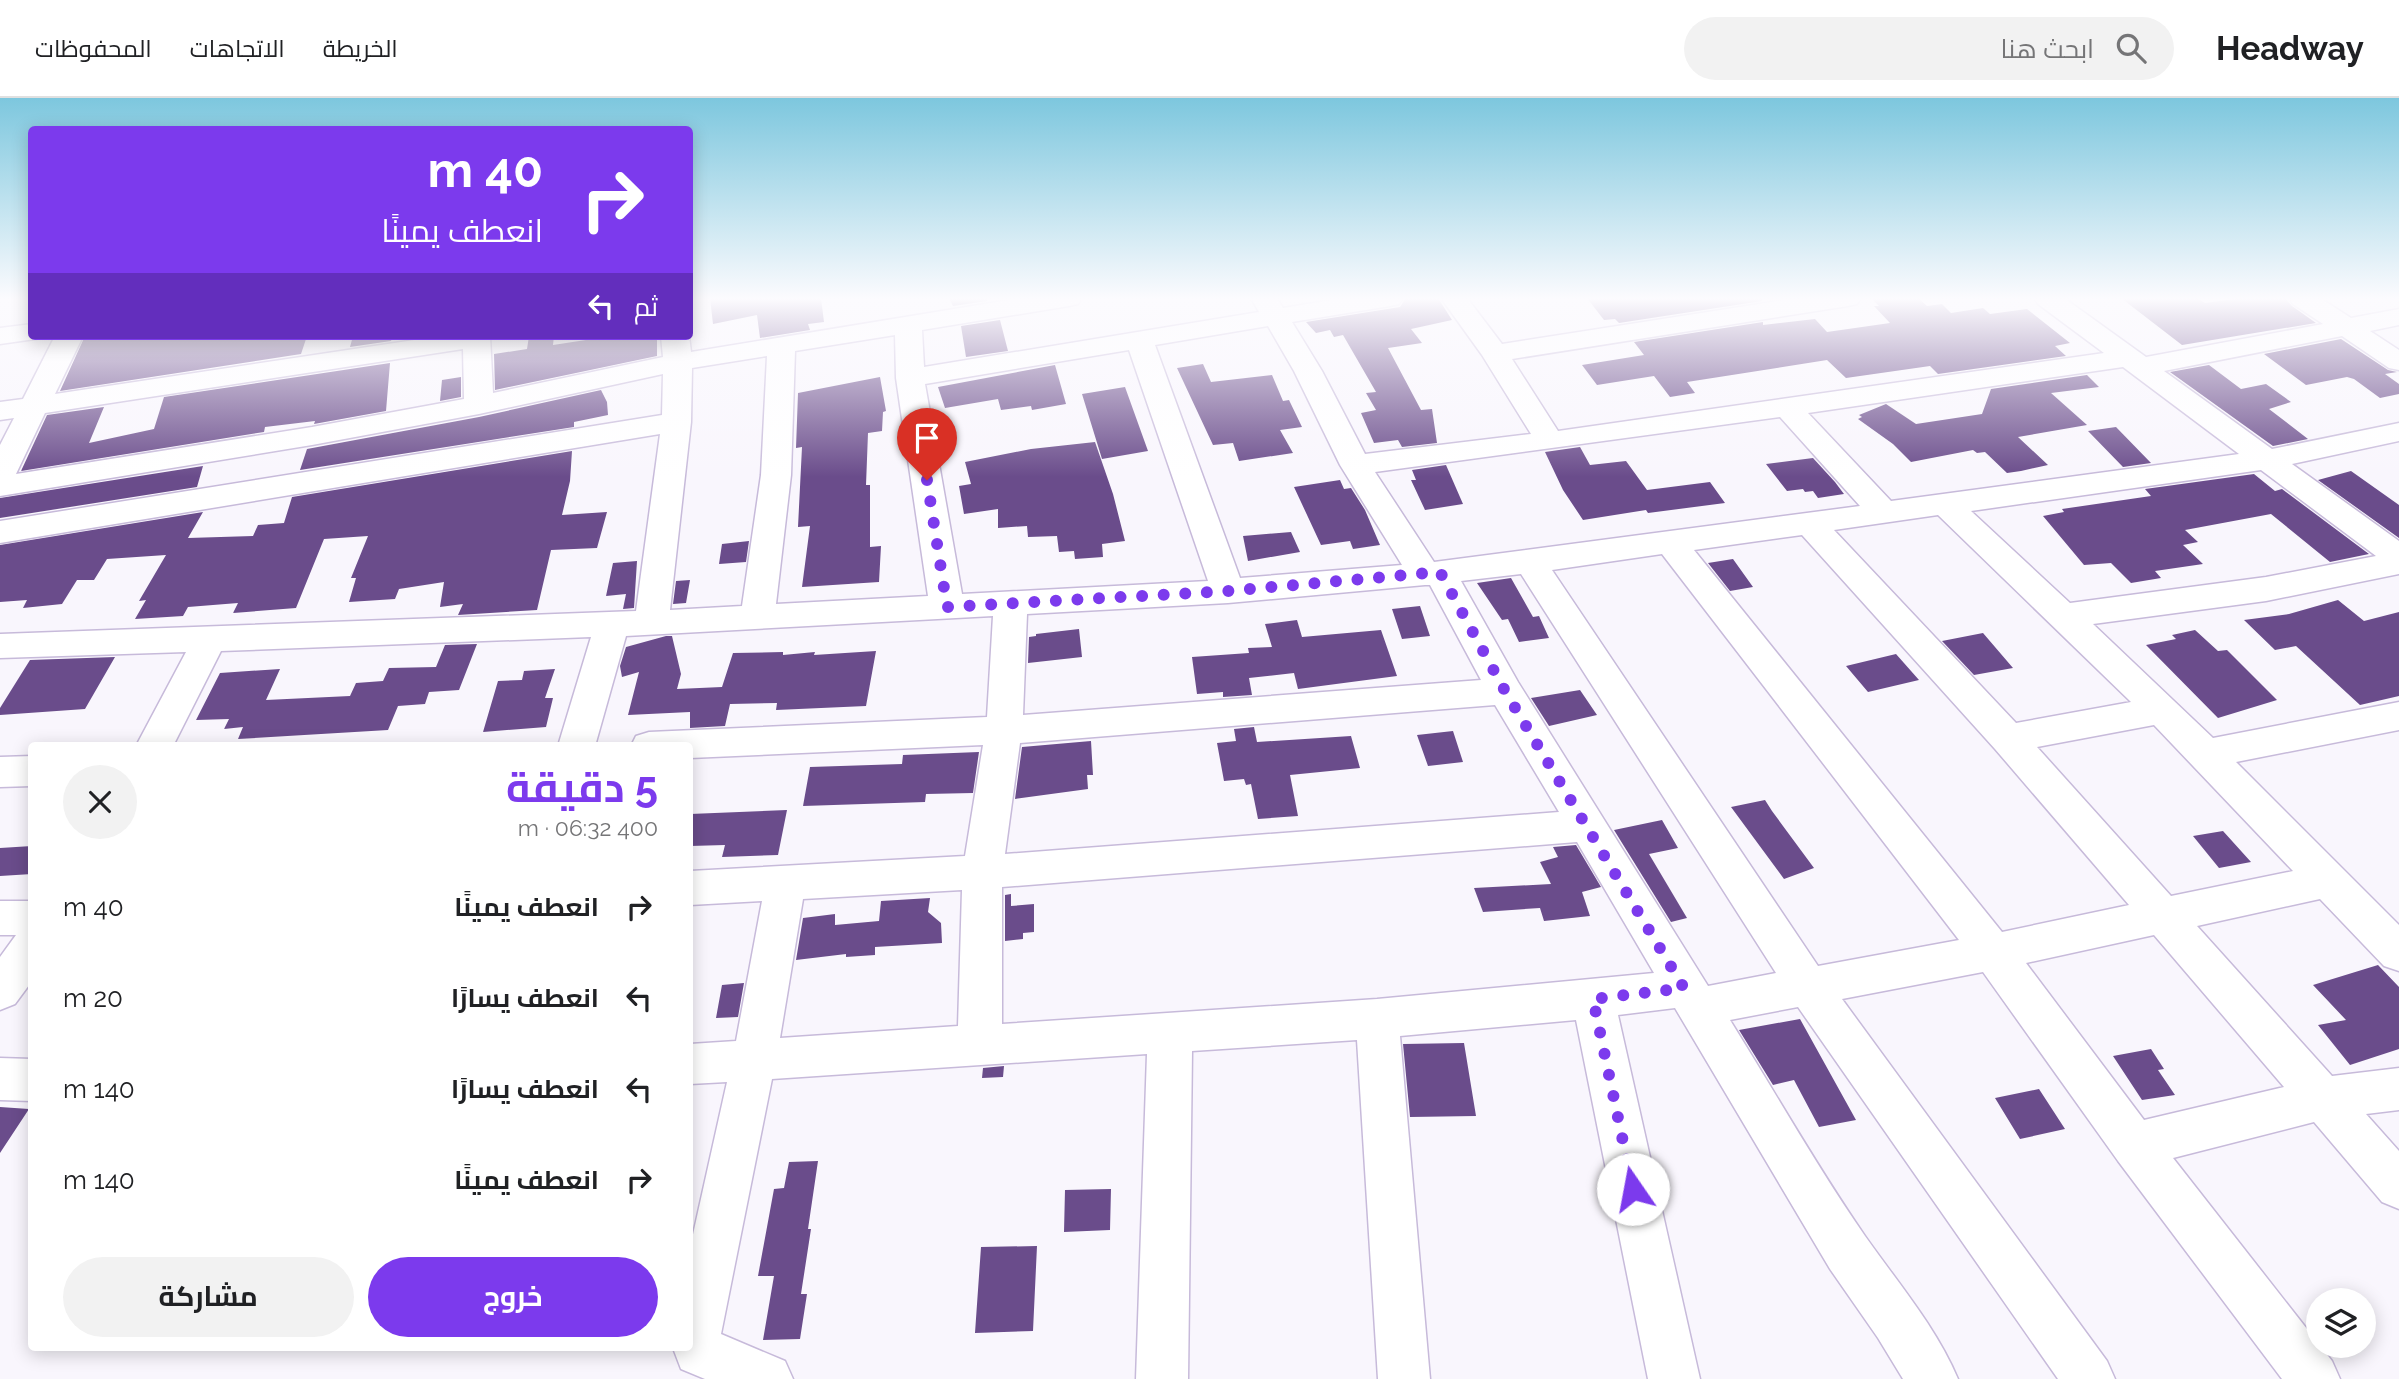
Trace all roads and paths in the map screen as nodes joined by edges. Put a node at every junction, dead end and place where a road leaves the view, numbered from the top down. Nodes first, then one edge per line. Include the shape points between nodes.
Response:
1 (58, 358) edge
2 (348, 358) edge
3 (477, 358) edge
4 (646, 358) edge
5 (677, 358) edge
6 (781, 358) edge
7 (909, 358) edge
8 (1026, 358) edge
9 (1146, 358) edge
10 (1299, 358) edge
11 (1498, 358) edge
12 (2128, 358) edge
13 (2161, 358) edge
14 (2134, 362) junction
15 (910, 378) junction
16 (479, 405) junction
17 (35, 406) junction
18 (1787, 408) junction
19 (0, 411) edge
20 (676, 422) junction
21 (2399, 432) edge
22 (1550, 441) junction
23 (251, 446) junction
24 (2264, 460) junction
25 (1355, 465) junction
26 (0, 475) edge
27 (0, 486) edge
28 (239, 492) junction
29 (1945, 504) junction
30 (1884, 513) junction
31 (1809, 523) junction
32 (0, 532) edge
33 (1669, 541) junction
34 (2399, 557) edge
35 (1530, 562) junction
36 (2399, 563) edge
37 (1433, 573) junction
38 (1228, 591) junction
39 (1011, 604) junction
40 (947, 607) junction
41 (2062, 616) junction
42 (757, 618) junction
43 (651, 623) junction
44 (612, 624) junction
45 (211, 637) junction
46 (0, 646) edge
47 (1505, 691) junction
48 (2162, 710) junction
49 (2399, 716) edge
50 (1004, 730) junction
51 (2008, 739) junction
52 (156, 742) edge
53 (577, 742) edge
54 (693, 744) edge
55 (2206, 754) junction
56 (28, 771) edge
57 (0, 772) edge
58 (1586, 826) junction
59 (982, 872) junction
60 (2329, 880) junction
61 (786, 882) junction
62 (693, 888) edge
63 (2383, 914) edge
64 (2163, 917) junction
65 (0, 918) edge
66 (28, 918) edge
67 (28, 952) edge
68 (1993, 952) junction
69 (2399, 953) edge
70 (1808, 986) junction
71 (0, 991) edge
72 (1690, 997) junction
73 (1593, 999) junction
74 (1377, 1019) junction
75 (1170, 1034) junction
76 (981, 1043) junction
77 (754, 1060) junction
78 (693, 1064) edge
79 (0, 1080) edge
80 (28, 1080) edge
81 (2399, 1089) edge
82 (2322, 1099) junction
83 (2134, 1144) junction
84 (2399, 1186) edge
85 (767, 1379) edge
86 (1162, 1379) edge
87 (1404, 1379) edge
88 (1674, 1379) edge
89 (1932, 1379) edge
90 (2089, 1379) edge
91 (2314, 1379) edge

1 - 17 street
2 - 17 street
3 - 16 street
4 - 16 street
5 - 20 street
6 - 42 street via 776,475
7 - 15 street
8 - 15 street
9 - 38 street
10 - 25 street
11 - 22 street
12 - 14 street
13 - 14 street
14 - 18 street
14 - 24 street
15 - 40 street
16 - 23 street
17 - 19 street
17 - 26 street
18 - 22 street
18 - 30 street
20 - 28 street
20 - 43 street
21 - 24 street
22 - 25 street
23 - 27 street
23 - 28 street
24 - 29 street
24 - 34 street
25 - 37 street
28 - 32 street
29 - 30 street
29 - 41 street
30 - 31 street
31 - 33 street
31 - 51 street
33 - 35 street
33 - 68 street
35 - 37 street
35 - 70 street
36 - 41 street via 2266,589
37 - 38 street
37 - 47 street
38 - 39 street
39 - 40 street
39 - 50 street
40 - 42 street
41 - 48 street
42 - 43 street
43 - 44 street
44 - 45 street
44 - 53 street
45 - 46 street
45 - 52 street
47 - 50 street
47 - 58 street
48 - 51 street
48 - 55 street
49 - 55 street
50 - 54 street
50 - 59 street
51 - 64 street
55 - 60 street
56 - 57 street
58 - 59 street
58 - 72 street
59 - 61 street
59 - 76 street
60 - 63 street
60 - 64 street
61 - 62 street
61 - 77 street
63 - 69 street
64 - 68 street
64 - 82 street
65 - 66 street
67 - 71 street
68 - 70 street
68 - 83 street
70 - 72 street
70 - 90 street
72 - 73 street
72 - 89 street via 1847,1252
73 - 74 street
73 - 88 street
74 - 75 street
74 - 87 street
75 - 76 street
75 - 86 street
76 - 77 street
77 - 78 street
77 - 85 street via 695,1336 699,1351
79 - 80 street
81 - 82 street
82 - 83 street
82 - 84 street
83 - 91 street

